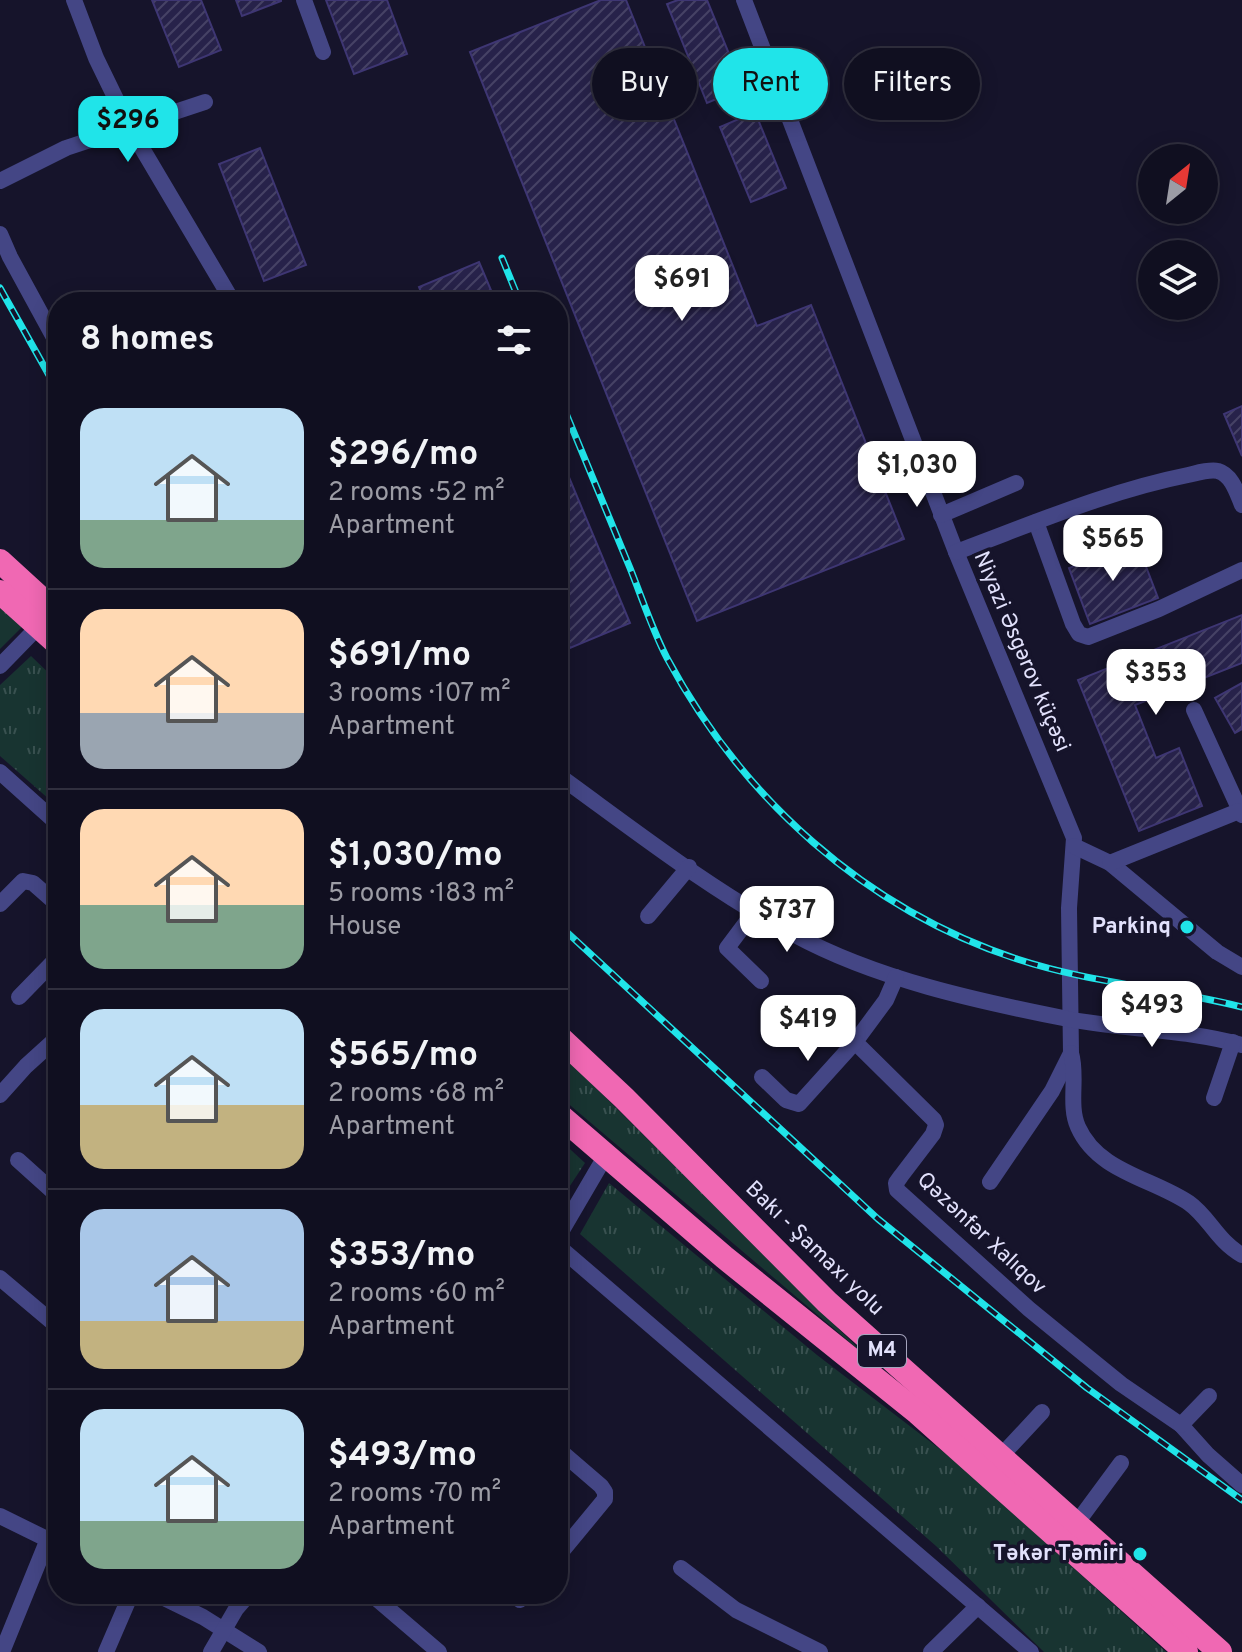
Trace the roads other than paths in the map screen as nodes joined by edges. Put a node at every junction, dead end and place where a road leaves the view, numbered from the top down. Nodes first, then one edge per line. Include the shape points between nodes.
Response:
1 (74, 0) edge
2 (304, 0) edge
3 (744, 0) edge
4 (323, 52) dead end
5 (205, 102) dead end
6 (130, 128) junction
7 (0, 181) edge
8 (0, 234) edge
9 (227, 292) edge
10 (48, 326) edge
11 (1016, 483) dead end
12 (1242, 505) edge
13 (941, 515) junction
14 (1036, 522) junction
15 (956, 552) junction
16 (0, 561) edge
17 (1242, 570) edge
18 (0, 592) edge
19 (48, 620) edge
20 (0, 666) edge
21 (1194, 710) dead end
22 (0, 772) edge
23 (568, 782) edge
24 (1241, 813) edge
25 (48, 815) edge
26 (1074, 846) junction
27 (1110, 863) junction
28 (689, 867) junction
29 (48, 896) edge
30 (2, 897) edge
31 (754, 912) junction
32 (648, 916) dead end
33 (48, 967) edge
34 (1242, 967) edge
35 (896, 977) junction
36 (761, 981) dead end
37 (19, 997) dead end
38 (1070, 1019) junction
39 (855, 1042) junction
40 (1237, 1043) edge
41 (568, 1045) edge
42 (48, 1046) edge
43 (1071, 1053) junction
44 (568, 1057) edge
45 (762, 1077) dead end
46 (0, 1095) edge
47 (624, 1098) junction
48 (1214, 1098) dead end
49 (568, 1117) edge
50 (568, 1123) edge
51 (597, 1148) junction
52 (18, 1160) dead end
53 (990, 1182) dead end
54 (48, 1187) edge
55 (568, 1214) edge
56 (568, 1255) edge
57 (1242, 1255) edge
58 (0, 1278) edge
59 (48, 1319) edge
60 (1209, 1396) dead end
61 (1042, 1412) dead end
62 (1181, 1425) junction
63 (1001, 1456) junction
64 (568, 1458) edge
65 (1121, 1463) dead end
66 (1242, 1485) edge
67 (0, 1516) edge
68 (1076, 1524) junction
69 (48, 1540) edge
70 (568, 1545) edge
71 (48, 1553) edge
72 (681, 1568) dead end
73 (127, 1604) edge
74 (175, 1604) edge
75 (242, 1604) edge
76 (383, 1604) edge
77 (978, 1606) junction
78 (223, 1629) junction
79 (2, 1652) edge
80 (106, 1652) edge
81 (211, 1652) edge
82 (259, 1652) edge
83 (439, 1652) edge
84 (820, 1652) edge
85 (931, 1652) edge
86 (1031, 1652) edge
87 (1186, 1652) edge
88 (1220, 1652) edge

1 - 6 street
2 - 4 street
3 - 13 street, Niyazi Əsgərov küçəsi
5 - 6 street
6 - 7 street via 66,148
6 - 9 street
8 - 10 street
11 - 13 street
12 - 14 street via 1232,481 1211,470 1158,481
13 - 15 street, Niyazi Əsgərov küçəsi
14 - 15 street
14 - 17 street via 1073,624 1088,637
15 - 26 street, Niyazi Əsgərov küçəsi
16 - 19 highway
18 - 19 highway
19 - 20 street
21 - 24 street
22 - 25 street
23 - 28 street
24 - 27 street
26 - 27 street
26 - 38 street, Niyazi Əsgərov küçəsi
27 - 34 street
28 - 31 street
28 - 32 street
29 - 30 street via 23,881
31 - 35 street via 835,954
31 - 36 street via 727,948
33 - 37 street
35 - 38 street
35 - 39 street
38 - 40 street
38 - 43 street, Niyazi Əsgərov küçəsi
39 - 45 street via 799,1104 786,1100
39 - 62 street, Qəzənfər Xalıqov via 936,1125 896,1183 901,1196 1089,1358
40 - 48 street
41 - 47 highway, Bakı - Şamaxı yolu / M4
42 - 46 street
43 - 53 street via 1052,1091
43 - 57 street, Niyazi Əsgərov küçəsi via 1076,1120 1095,1151 1192,1205 1217,1236
44 - 47 highway
47 - 63 highway, Bakı - Şamaxı yolu / M4 via 827,1302
49 - 51 highway
50 - 51 highway, M4
51 - 55 street
51 - 87 highway, M4 via 918,1413
52 - 54 street
56 - 77 street
58 - 59 street
60 - 62 street
61 - 63 street
62 - 66 street, Qəzənfər Xalıqov
63 - 68 highway, Bakı - Şamaxı yolu / M4
64 - 70 street via 605,1492 601,1507
65 - 68 street
67 - 69 street
68 - 88 highway, Bakı - Şamaxı yolu / M4
71 - 79 street
72 - 84 street via 736,1610
73 - 80 street
74 - 78 street
75 - 78 street
76 - 83 street
77 - 85 street
77 - 86 street
78 - 81 street
78 - 82 street

